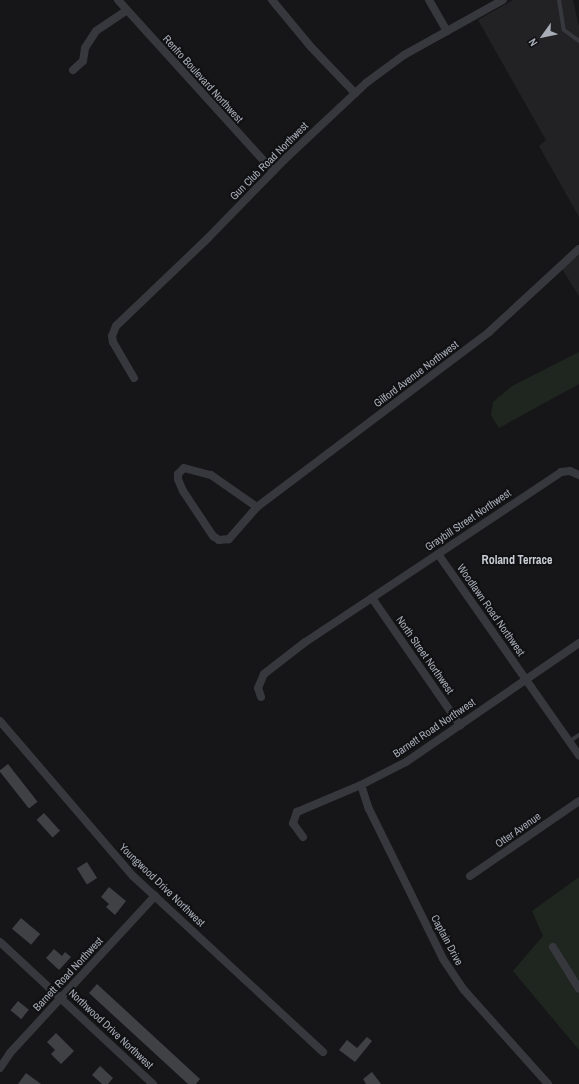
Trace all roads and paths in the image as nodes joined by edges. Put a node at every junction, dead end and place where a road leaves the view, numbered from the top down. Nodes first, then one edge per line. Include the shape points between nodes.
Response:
1 (118, 0) edge
2 (272, 0) edge
3 (429, 0) edge
4 (503, 0) edge
5 (559, 0) edge
6 (127, 10) junction
7 (447, 31) junction
8 (579, 41) edge
9 (73, 70) dead end
10 (355, 93) junction
11 (274, 171) junction
12 (579, 249) edge
13 (134, 378) dead end
14 (579, 476) edge
15 (257, 507) junction
16 (438, 554) junction
17 (372, 598) junction
18 (579, 643) edge
19 (526, 679) junction
20 (260, 697) dead end
21 (0, 721) edge
22 (460, 725) junction
23 (579, 735) edge
24 (570, 741) junction
25 (579, 755) edge
26 (361, 785) junction
27 (579, 801) edge
28 (303, 837) dead end
29 (470, 876) dead end
30 (155, 896) junction
31 (0, 942) edge
32 (553, 947) dead end
33 (579, 989) edge
34 (61, 998) junction
35 (323, 1052) dead end
36 (0, 1068) edge
37 (153, 1084) edge
38 (548, 1084) edge

1 - 6 street, Renfro Boulevard Northwest
2 - 10 street via 311,48
3 - 7 street
4 - 7 street, Gun Club Road Northwest
5 - 8 lane via 564,30
6 - 9 street via 96,30 85,48 83,61
6 - 11 street, Renfro Boulevard Northwest
7 - 10 street, Gun Club Road Northwest via 404,55
10 - 11 street, Gun Club Road Northwest
11 - 13 street, Gun Club Road Northwest via 116,326 113,342
12 - 15 street, Gilford Avenue Northwest via 489,332
14 - 16 street, Graybill Street Northwest via 570,471 562,472
15 - 15 street, Gilford Avenue Northwest via 229,539 219,540 213,536 184,490 178,480 178,474 184,468 211,475
16 - 17 street, Graybill Street Northwest
16 - 19 street, Woodlawn Road Northwest
17 - 20 street, Graybill Street Northwest via 271,666 260,682
17 - 22 street, North Street Northwest
18 - 19 street, Barnett Road Northwest
19 - 22 street, Barnett Road Northwest
19 - 24 street, Woodlawn Road Northwest
21 - 30 street, Youngwood Drive Northwest via 112,853
22 - 26 street, Barnett Road Northwest via 406,762
23 - 24 lane
24 - 25 street, Woodlawn Road Northwest
26 - 28 street, Barnett Road Northwest via 298,812 293,824
26 - 38 street, Captain Drive via 369,810 443,959 464,990
27 - 29 street, Otter Avenue
30 - 34 street, Barnett Road Northwest
30 - 35 street, Youngwood Drive Northwest
31 - 34 street, Northwood Drive Northwest
32 - 33 street
34 - 36 street, Barnett Road Northwest
34 - 37 street, Northwood Drive Northwest

